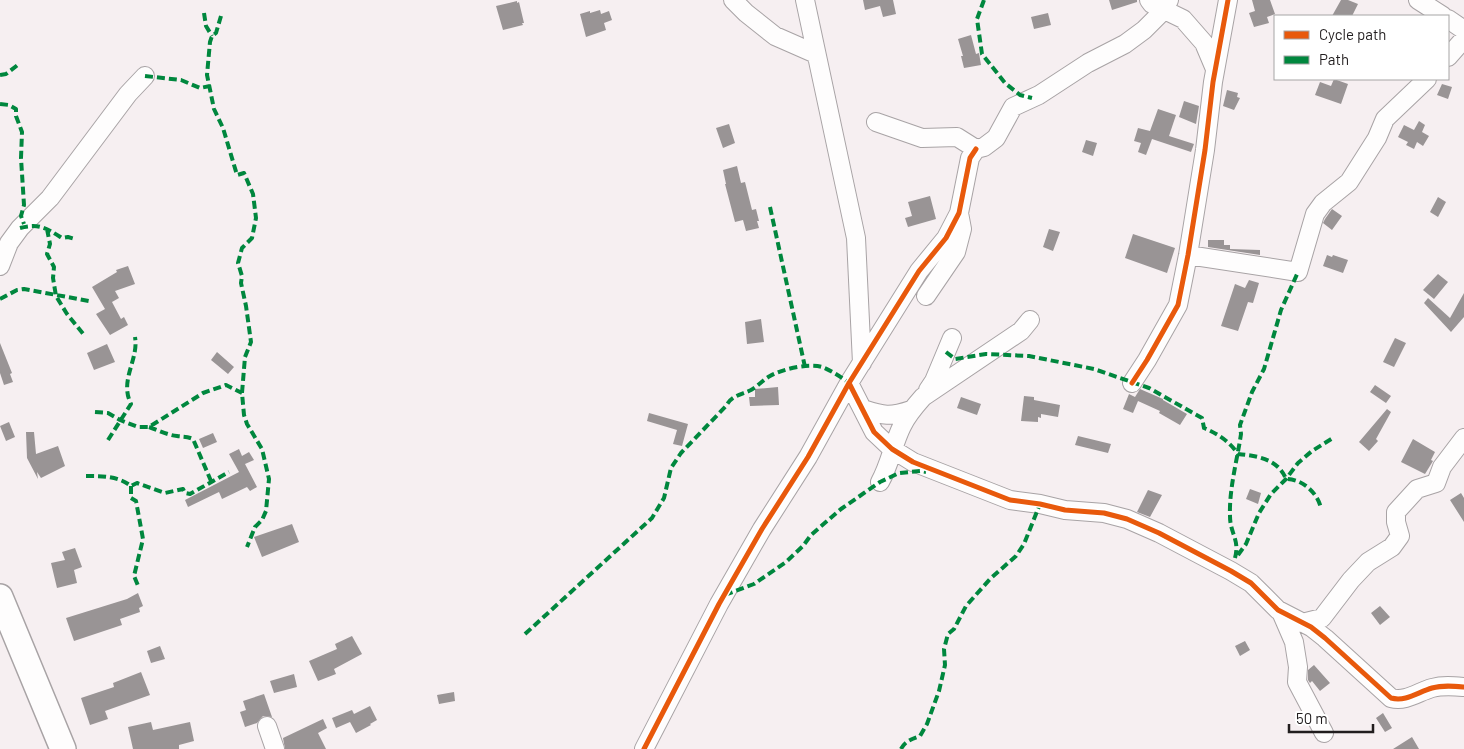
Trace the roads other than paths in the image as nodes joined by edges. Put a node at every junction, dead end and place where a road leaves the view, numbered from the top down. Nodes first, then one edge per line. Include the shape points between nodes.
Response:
1 (734, 0) edge
2 (805, 0) edge
3 (1149, 0) edge
4 (1228, 0) edge
5 (1418, 0) edge
6 (1167, 5) edge
7 (1441, 15) edge
8 (1449, 20) edge
9 (1464, 30) edge
10 (1464, 39) edge
11 (816, 54) junction
12 (1449, 57) edge
13 (1216, 69) junction
14 (145, 76) dead end
15 (1426, 80) edge
16 (876, 122) dead end
17 (976, 149) junction
18 (959, 213) junction
19 (1188, 255) junction
20 (0, 266) edge
21 (926, 296) dead end
22 (1030, 320) dead end
23 (952, 338) dead end
24 (862, 363) junction
25 (849, 383) junction
26 (1132, 383) dead end
27 (923, 397) junction
28 (863, 409) junction
29 (911, 410) junction
30 (1464, 438) edge
31 (892, 450) junction
32 (880, 482) dead end
33 (0, 597) edge
34 (1281, 612) junction
35 (1302, 623) junction
36 (1464, 687) edge
37 (267, 726) dead end
38 (1324, 733) dead end
39 (64, 749) edge
40 (275, 749) edge
41 (644, 749) edge

1 - 11 street via 775,36
2 - 11 street
3 - 6 street via 1152,4
4 - 13 street
5 - 7 street
6 - 13 street via 1204,43
6 - 17 street via 1144,30 1125,44 1013,107 996,138
8 - 9 street
10 - 12 street
11 - 24 street via 856,238
13 - 19 street
14 - 20 street via 50,198 20,228 9,243
15 - 19 street via 1385,120 1349,182 1323,202 1315,214 1298,272
16 - 17 street via 922,138 957,137
17 - 18 street via 970,158
18 - 21 street via 962,230 956,252
18 - 24 street via 946,238 919,271
19 - 26 street via 1178,305
22 - 27 street via 1022,331
23 - 27 street via 934,381
24 - 25 street
25 - 28 street
25 - 41 street via 724,596
27 - 29 street
28 - 29 street via 894,416
28 - 31 street via 874,432
29 - 31 street
30 - 35 street via 1442,467 1436,483 1417,489 1396,512 1400,536 1392,547 1368,562 1322,618
31 - 32 street
31 - 34 street via 913,462 1010,500 1127,519 1251,583
33 - 39 highway
34 - 35 street
34 - 38 street via 1294,642 1298,667 1296,682
35 - 36 street via 1325,638 1391,698 1398,700 1432,688
37 - 40 street

